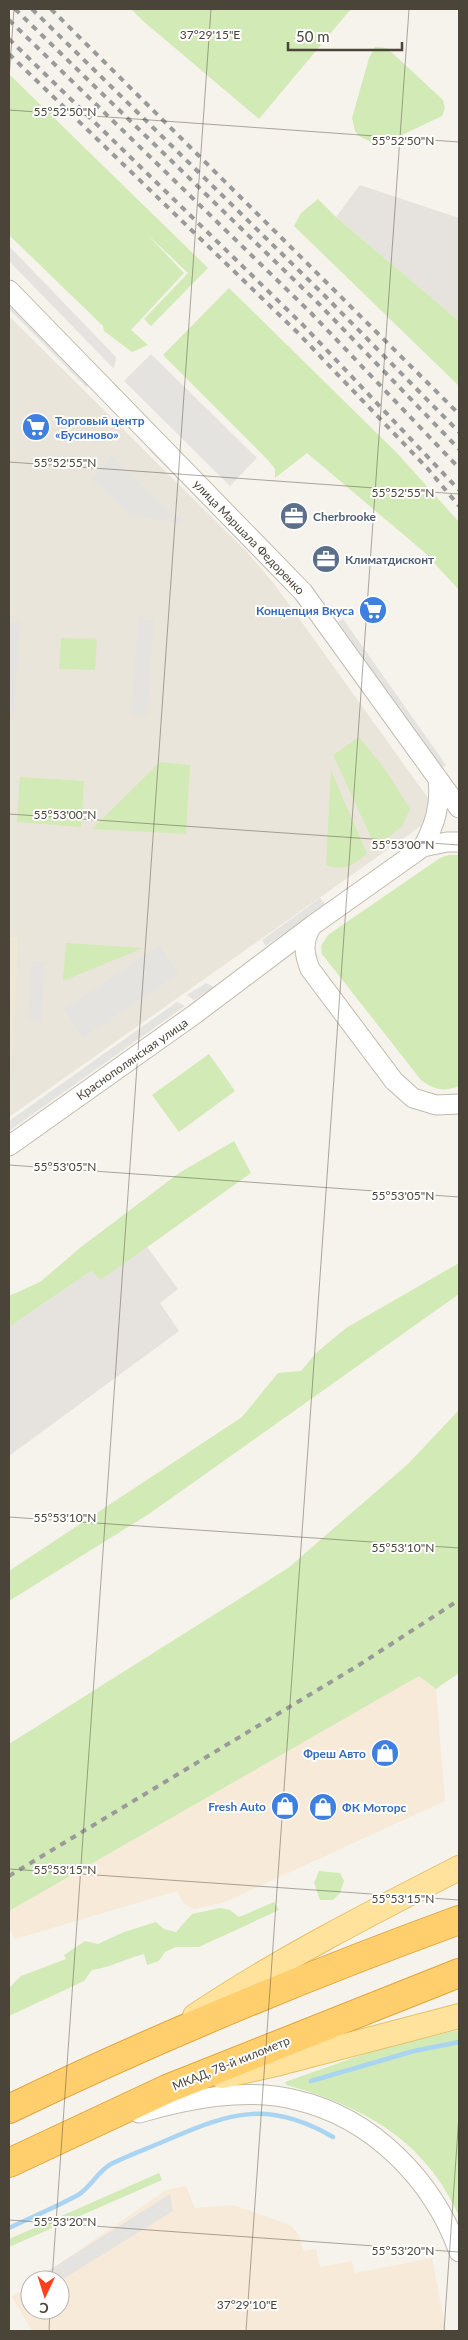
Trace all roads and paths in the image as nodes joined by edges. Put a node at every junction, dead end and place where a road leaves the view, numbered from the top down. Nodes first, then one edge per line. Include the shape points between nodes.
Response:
1 (9, 290) edge
2 (438, 778) junction
3 (459, 808) edge
4 (459, 842) edge
5 (423, 847) junction
6 (313, 925) junction
7 (310, 969) junction
8 (255, 970) junction
9 (459, 1104) edge
10 (9, 1146) edge
11 (459, 1868) edge
12 (459, 1920) edge
13 (459, 1973) edge
14 (459, 2016) edge
15 (161, 2038) junction
16 (166, 2089) junction
17 (9, 2109) edge
18 (78, 2131) junction
19 (9, 2164) edge
20 (459, 2252) edge

1 - 2 street, улица Маршала Федоренко via 303,592
2 - 3 street, улица Маршала Федоренко
2 - 5 street via 438,814
4 - 5 street
5 - 6 street, Краснополянская улица
6 - 7 street via 305,942
6 - 8 street, Краснополянская улица
7 - 8 street, Краснополянская улица via 296,961 272,960
7 - 9 street via 394,1081 406,1092 413,1098 436,1105
8 - 10 street, Краснополянская улица
11 - 15 main road via 365,1916 239,1987
12 - 15 highway via 341,1963
13 - 16 highway, МКАД, 78-й километр
14 - 16 main road via 280,2064
15 - 17 highway
16 - 18 highway, МКАД, 78-й километр
18 - 19 highway, МКАД, 78-й километр
18 - 20 street via 176,2102 243,2095 297,2100 355,2124 404,2162 437,2204

